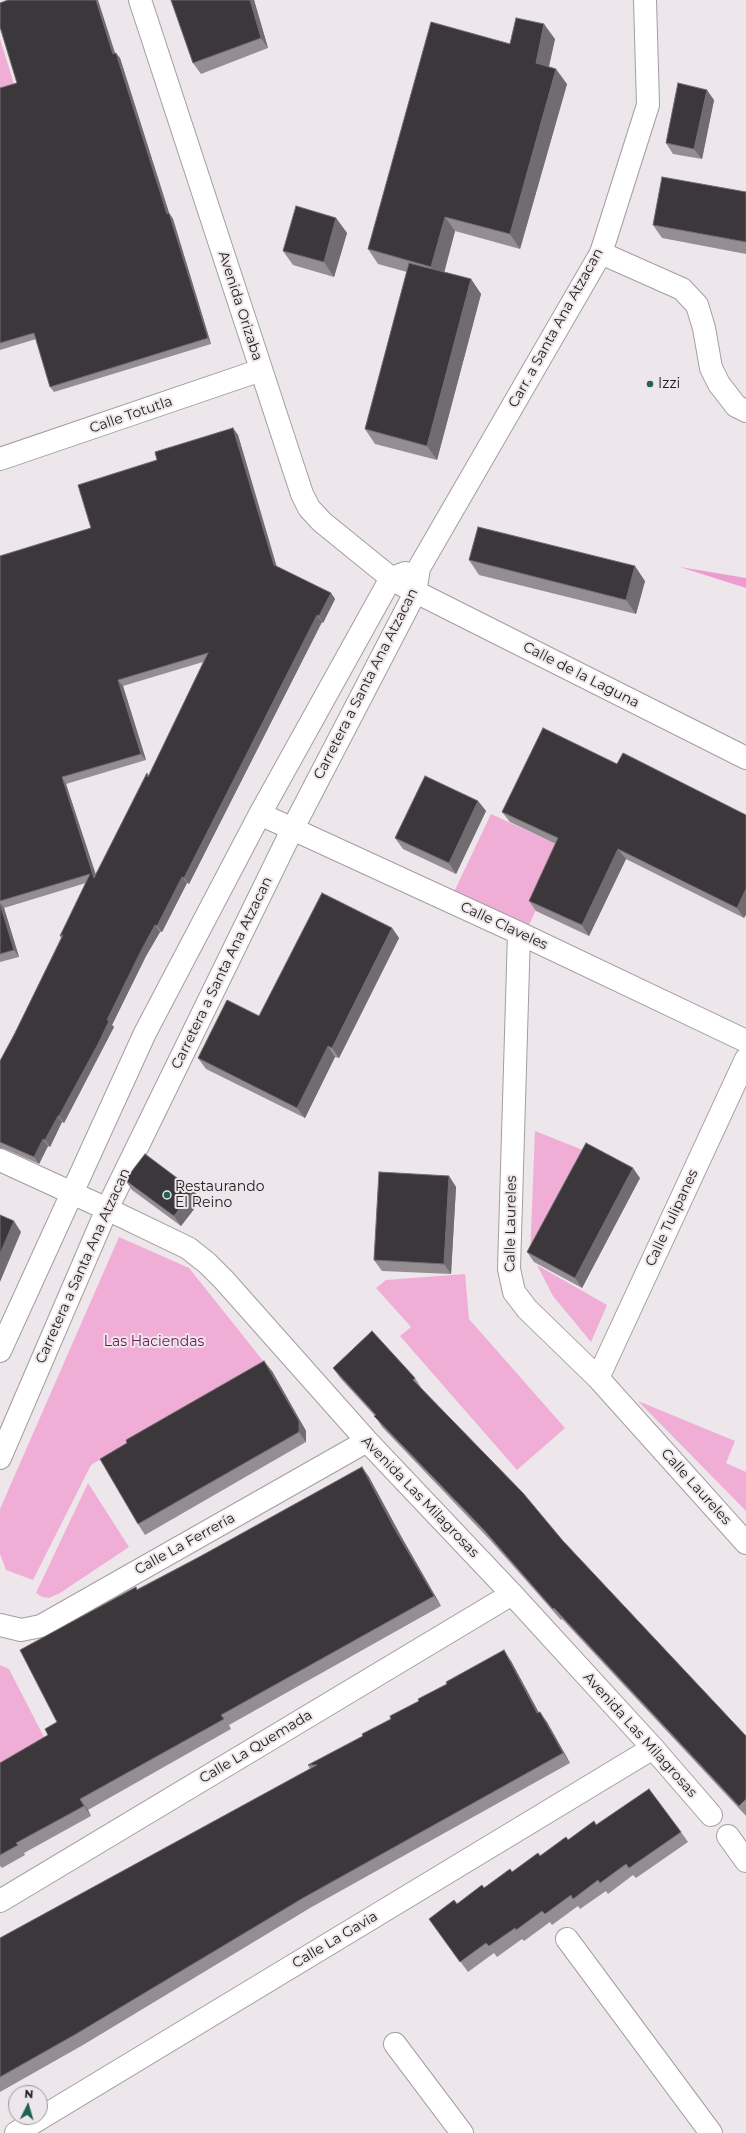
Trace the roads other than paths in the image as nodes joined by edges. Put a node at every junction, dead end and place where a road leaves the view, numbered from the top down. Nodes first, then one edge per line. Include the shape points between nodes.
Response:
1 (140, 0) edge
2 (646, 0) edge
3 (601, 253) junction
4 (261, 370) junction
5 (746, 410) edge
6 (0, 459) edge
7 (419, 568) junction
8 (391, 578) junction
9 (415, 593) junction
10 (746, 758) edge
11 (260, 814) junction
12 (293, 828) junction
13 (519, 933) junction
14 (746, 1041) edge
15 (746, 1059) edge
16 (0, 1160) edge
17 (72, 1194) junction
18 (107, 1208) junction
19 (0, 1351) edge
20 (598, 1378) junction
21 (367, 1441) junction
22 (0, 1458) edge
23 (746, 1543) edge
24 (512, 1594) junction
25 (0, 1625) edge
26 (653, 1748) junction
27 (711, 1815) dead end
28 (728, 1836) dead end
29 (746, 1861) edge
30 (0, 1901) edge
31 (567, 1939) dead end
32 (395, 2044) dead end
33 (16, 2133) edge
34 (462, 2133) edge
35 (711, 2133) edge

1 - 4 street, Avenida Orizaba
2 - 3 street, Carr. a Santa Ana Atzacan via 648,105
3 - 5 street via 682,289 697,305 711,368 718,384 736,406
3 - 7 street, Carr. a Santa Ana Atzacan
4 - 6 street, Calle Totutla
4 - 8 street, Avenida Orizaba via 302,494 309,508 322,522
7 - 8 street, Carretera a Santa Ana Atzacan
7 - 9 street, Carretera a Santa Ana Atzacan
8 - 9 street, Avenida Orizaba
8 - 11 street, Carretera a Santa Ana Atzacan
9 - 10 street, Calle de la Laguna
9 - 12 street, Carretera a Santa Ana Atzacan
11 - 12 street, Calle Claveles
11 - 17 street, Carretera a Santa Ana Atzacan via 145,1033
12 - 13 street, Calle Claveles
12 - 18 street, Carretera a Santa Ana Atzacan
13 - 14 street, Calle Claveles
13 - 20 street, Calle Laureles via 508,1269 514,1292 528,1309
15 - 20 street, Calle Tulipanes
16 - 17 street, Avenida Las Milagrosas
17 - 18 street, Avenida Las Milagrosas
17 - 19 street, Carretera a Santa Ana Atzacan
18 - 21 street, Avenida Las Milagrosas via 188,1248 207,1263
18 - 22 street, Carretera a Santa Ana Atzacan
20 - 23 street, Calle Laureles
21 - 24 street, Avenida Las Milagrosas
21 - 25 street, Calle La Ferrería via 41,1626 21,1630
24 - 26 street, Avenida Las Milagrosas
24 - 30 street, Calle La Quemada
26 - 27 street, Avenida Las Milagrosas
26 - 33 street, Calle La Gavia
28 - 29 street
31 - 35 street
32 - 34 street

